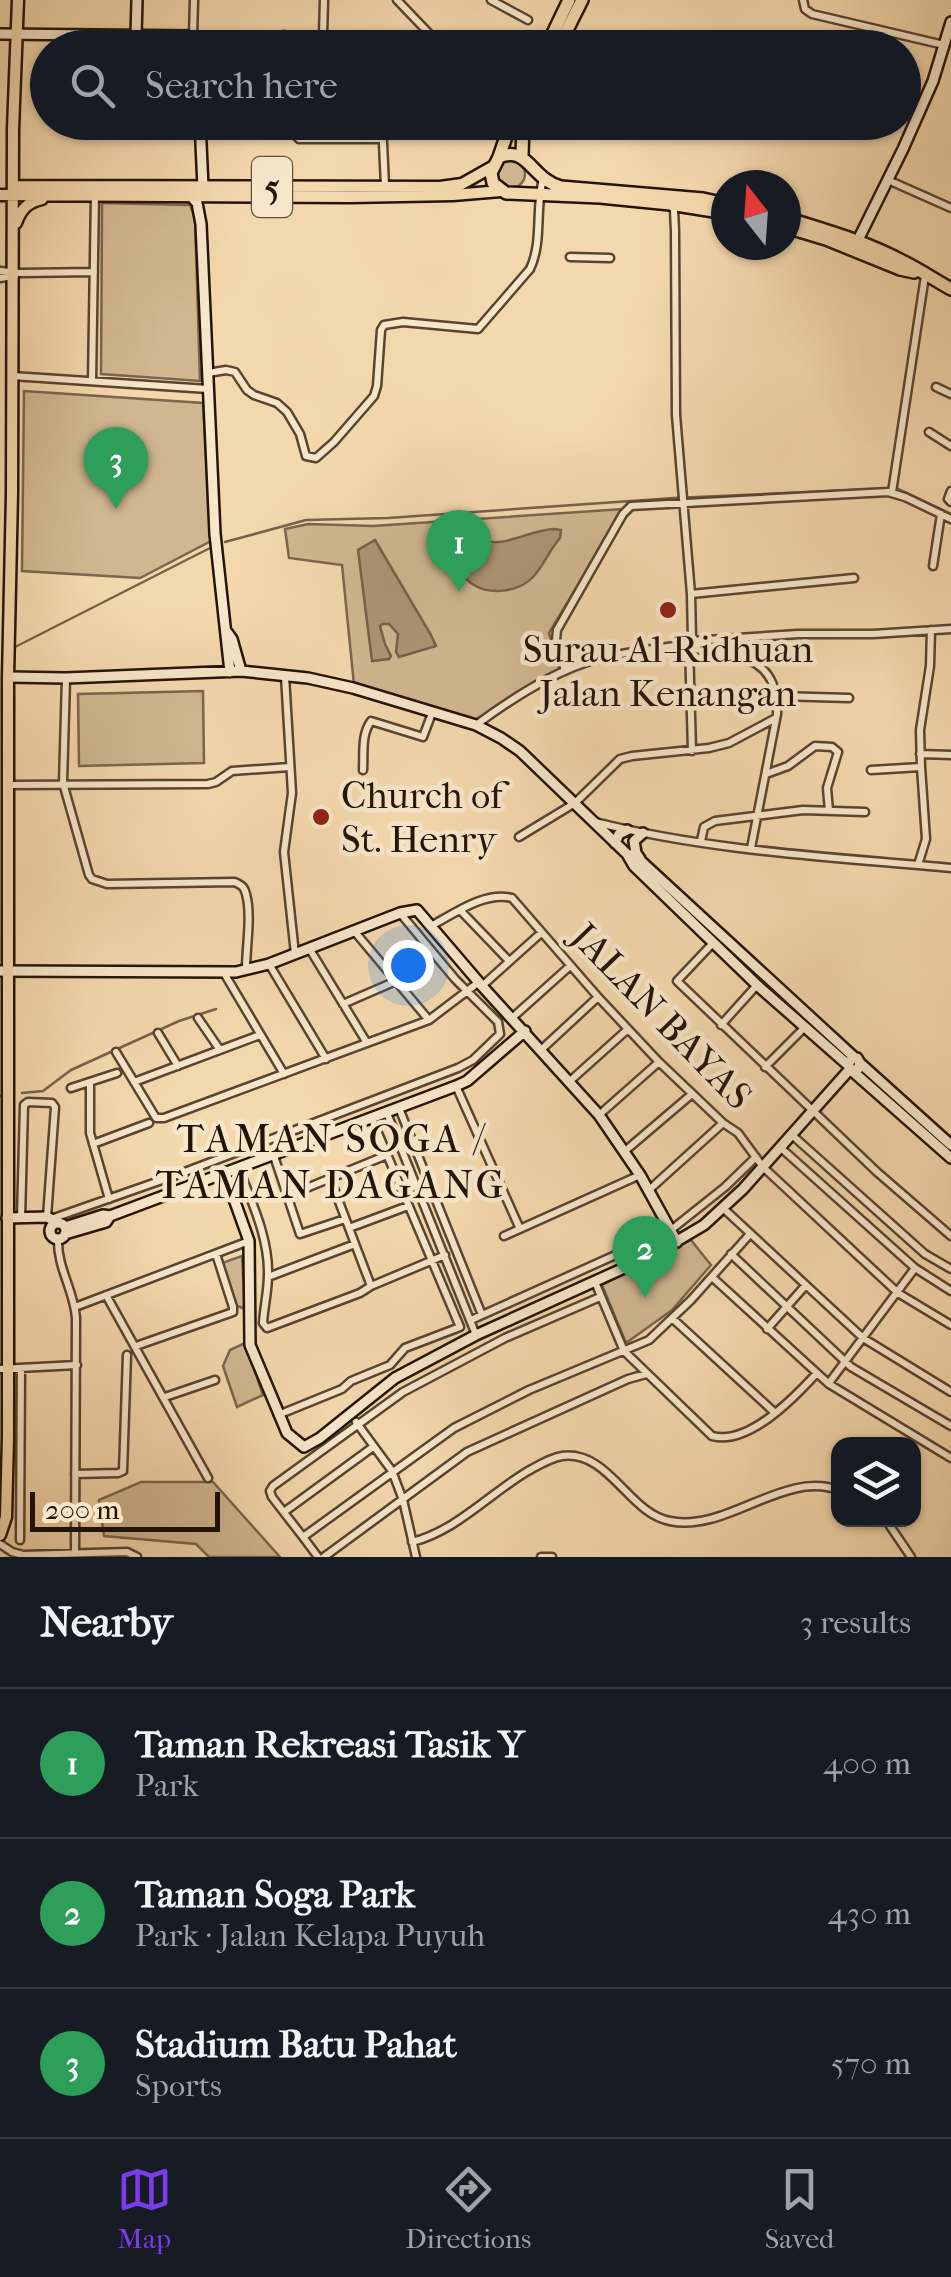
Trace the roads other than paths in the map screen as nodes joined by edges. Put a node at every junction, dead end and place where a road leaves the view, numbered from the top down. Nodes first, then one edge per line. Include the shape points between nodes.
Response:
1 (18, 0) edge
2 (136, 0) edge
3 (194, 0) edge
4 (324, 0) edge
5 (398, 0) edge
6 (570, 0) edge
7 (582, 0) edge
8 (803, 0) edge
9 (497, 2) edge
10 (528, 20) dead end
11 (951, 22) edge
12 (136, 30) edge
13 (193, 30) edge
14 (323, 30) edge
15 (426, 30) edge
16 (555, 30) edge
17 (567, 30) edge
18 (880, 30) edge
19 (0, 34) edge
20 (16, 34) junction
21 (30, 34) edge
22 (921, 40) edge
23 (944, 45) junction
24 (921, 107) edge
25 (201, 140) edge
26 (383, 140) edge
27 (504, 140) edge
28 (524, 140) edge
29 (906, 140) edge
30 (495, 162) junction
31 (526, 162) junction
32 (543, 179) junction
33 (888, 180) junction
34 (203, 186) junction
35 (385, 187) junction
36 (13, 190) junction
37 (501, 190) junction
38 (517, 192) junction
39 (0, 194) edge
40 (63, 195) junction
41 (95, 195) junction
42 (190, 195) junction
43 (212, 195) junction
44 (539, 195) junction
45 (676, 202) junction
46 (711, 203) edge
47 (695, 207) junction
48 (951, 208) edge
49 (711, 210) edge
50 (677, 221) junction
51 (202, 224) junction
52 (801, 224) edge
53 (675, 231) junction
54 (801, 231) edge
55 (13, 233) junction
56 (855, 245) junction
57 (570, 257) dead end
58 (610, 258) dead end
59 (94, 272) junction
60 (9, 274) edge
61 (923, 275) junction
62 (951, 290) edge
63 (6, 317) edge
64 (208, 373) junction
65 (12, 376) junction
66 (92, 381) junction
67 (936, 387) dead end
68 (208, 389) junction
69 (951, 394) edge
70 (929, 432) dead end
71 (951, 446) edge
72 (892, 488) junction
73 (951, 491) edge
74 (682, 498) junction
75 (951, 502) edge
76 (940, 514) junction
77 (951, 519) edge
78 (6, 536) edge
79 (933, 566) dead end
80 (854, 578) dead end
81 (691, 594) junction
82 (951, 629) edge
83 (931, 630) junction
84 (690, 644) junction
85 (4, 660) edge
86 (235, 671) junction
87 (566, 671) junction
88 (284, 675) junction
89 (8, 677) junction
90 (66, 678) junction
91 (778, 696) junction
92 (849, 698) dead end
93 (430, 718) junction
94 (776, 718) junction
95 (476, 725) junction
96 (692, 751) junction
97 (920, 754) junction
98 (951, 755) edge
99 (290, 767) junction
100 (920, 768) junction
101 (364, 770) dead end
102 (872, 770) dead end
103 (766, 774) junction
104 (63, 783) junction
105 (8, 785) junction
106 (575, 804) junction
107 (829, 811) junction
108 (865, 812) dead end
109 (758, 815) junction
110 (594, 822) junction
111 (627, 830) junction
112 (643, 833) junction
113 (518, 837) dead end
114 (701, 841) junction
115 (615, 843) junction
116 (751, 848) junction
117 (626, 854) junction
118 (643, 863) junction
119 (918, 865) junction
120 (951, 868) edge
121 (460, 910) junction
122 (404, 912) junction
123 (431, 926) junction
124 (355, 932) junction
125 (542, 933) junction
126 (713, 943) junction
127 (309, 948) junction
128 (295, 954) junction
129 (509, 962) junction
130 (269, 964) junction
131 (570, 966) junction
132 (468, 969) junction
133 (246, 970) junction
134 (3, 972) edge
135 (224, 974) junction
136 (456, 978) junction
137 (396, 981) junction
138 (481, 984) junction
139 (757, 985) junction
140 (468, 991) junction
141 (598, 997) junction
142 (343, 1004) junction
143 (198, 1018) dead end
144 (512, 1018) junction
145 (429, 1020) junction
146 (721, 1025) junction
147 (804, 1028) junction
148 (628, 1030) junction
149 (525, 1031) junction
150 (158, 1033) dead end
151 (260, 1035) junction
152 (367, 1043) junction
153 (542, 1049) junction
154 (220, 1050) junction
155 (116, 1052) dead end
156 (326, 1058) junction
157 (659, 1062) junction
158 (853, 1065) junction
159 (178, 1066) junction
160 (765, 1066) junction
161 (117, 1073) dead end
162 (284, 1074) junction
163 (90, 1082) junction
164 (134, 1082) junction
165 (570, 1082) junction
166 (456, 1086) junction
167 (71, 1088) dead end
168 (692, 1094) junction
169 (399, 1108) junction
170 (814, 1112) junction
171 (387, 1113) junction
172 (600, 1114) junction
173 (372, 1118) junction
174 (322, 1120) junction
175 (150, 1122) dead end
176 (724, 1123) junction
177 (329, 1134) junction
178 (792, 1135) junction
179 (92, 1144) junction
180 (951, 1146) edge
181 (781, 1148) junction
182 (625, 1150) junction
183 (386, 1155) junction
184 (274, 1156) junction
185 (756, 1156) junction
186 (951, 1158) edge
187 (763, 1167) junction
188 (240, 1168) junction
189 (182, 1173) junction
190 (224, 1174) junction
191 (640, 1175) junction
192 (330, 1178) junction
193 (187, 1189) junction
194 (649, 1190) junction
195 (287, 1196) junction
196 (109, 1199) junction
197 (408, 1206) junction
198 (724, 1208) junction
199 (7, 1218) junction
200 (20, 1218) junction
201 (347, 1224) junction
202 (57, 1227) junction
203 (520, 1229) junction
204 (671, 1230) junction
205 (3, 1232) edge
206 (750, 1234) junction
207 (504, 1236) dead end
208 (951, 1236) edge
209 (249, 1241) junction
210 (677, 1242) junction
211 (356, 1244) junction
212 (216, 1254) junction
213 (731, 1254) junction
214 (445, 1255) junction
215 (430, 1260) junction
216 (915, 1268) junction
217 (951, 1270) edge
218 (268, 1277) junction
219 (712, 1277) junction
220 (595, 1282) junction
221 (371, 1286) junction
222 (805, 1286) junction
223 (898, 1292) junction
224 (951, 1292) edge
225 (106, 1295) junction
226 (600, 1297) junction
227 (76, 1307) junction
228 (786, 1308) junction
229 (482, 1315) junction
230 (672, 1319) junction
231 (470, 1320) junction
232 (951, 1325) edge
233 (767, 1329) junction
234 (476, 1335) junction
235 (863, 1338) junction
236 (136, 1346) junction
237 (624, 1352) junction
238 (127, 1355) dead end
239 (845, 1362) junction
240 (76, 1365) junction
241 (22, 1368) junction
242 (4, 1369) edge
243 (646, 1374) junction
244 (816, 1374) junction
245 (215, 1380) dead end
246 (828, 1384) junction
247 (951, 1392) edge
248 (165, 1397) junction
249 (774, 1412) junction
250 (349, 1413) junction
251 (278, 1415) junction
252 (358, 1424) junction
253 (951, 1426) edge
254 (374, 1447) junction
255 (951, 1458) edge
256 (392, 1471) junction
257 (75, 1474) junction
258 (208, 1478) dead end
259 (831, 1489) edge
260 (403, 1500) junction
261 (284, 1512) junction
262 (891, 1527) edge
263 (2, 1530) edge
264 (304, 1537) junction
265 (20, 1540) dead end
266 (412, 1542) junction
267 (0, 1544) edge
268 (74, 1554) junction
269 (137, 1557) edge
270 (321, 1557) edge
271 (416, 1557) edge
272 (541, 1557) edge
273 (552, 1557) edge
274 (911, 1557) edge

1 - 20 main road
2 - 12 street
3 - 13 street
4 - 14 street
5 - 15 street
6 - 16 highway
7 - 17 highway
8 - 18 street via 812,14
9 - 10 street
11 - 23 street
19 - 20 street
20 - 21 street
20 - 36 main road
22 - 23 street
23 - 24 street
25 - 34 street
26 - 35 street
27 - 30 highway
28 - 31 highway
29 - 33 street
30 - 31 highway, 5 via 510,153
30 - 35 main road, 5 via 455,186
30 - 37 highway via 491,178
31 - 32 highway
31 - 38 highway via 530,179
32 - 44 street
32 - 45 highway, 5
33 - 48 street
33 - 56 street
34 - 35 main road, 5
34 - 36 main road, 5
36 - 39 main road
36 - 40 main road, 5
36 - 55 main road
37 - 38 highway, 5
37 - 43 main road, 5
38 - 44 highway, 5
40 - 41 main road, 5
40 - 55 main road via 26,206
41 - 42 main road, 5
41 - 59 street
42 - 43 main road, 5
42 - 51 street
43 - 51 street
44 - 45 highway, 5
44 - 64 street via 530,268 478,329 384,324 374,396 321,454 306,456 277,403 254,396 235,372
45 - 46 highway, 5
45 - 47 highway, 5
45 - 50 street
45 - 53 street
47 - 49 highway, 5
47 - 50 street
50 - 53 street
51 - 64 street
52 - 56 highway
53 - 74 street
54 - 56 highway
55 - 60 main road
56 - 61 highway
57 - 58 street
59 - 60 street
59 - 66 street
60 - 63 main road
61 - 62 highway
61 - 72 street
63 - 65 main road
64 - 68 street
65 - 66 street
65 - 78 main road
66 - 68 street
67 - 69 street
68 - 86 street via 216,534
70 - 71 street
72 - 74 street
72 - 76 street
73 - 75 street
74 - 81 street
74 - 87 street via 625,511 557,630
76 - 77 street
76 - 79 street
78 - 85 main road
80 - 81 street
81 - 84 street
82 - 83 street
83 - 84 street
83 - 97 street
84 - 87 street via 627,652
84 - 91 street via 749,658 769,674
84 - 96 street
85 - 89 main road
86 - 88 street
86 - 90 street
87 - 95 street
88 - 93 street via 353,688
88 - 99 street
89 - 90 street
89 - 105 main road
90 - 104 street
91 - 92 street
91 - 94 street
93 - 95 street
93 - 101 street via 423,738 370,721
94 - 96 street via 729,743
94 - 103 street
95 - 106 street via 520,751
96 - 106 street via 620,759
97 - 98 street
97 - 100 street
99 - 104 street via 232,771 208,784
99 - 128 street via 284,852
100 - 102 street
100 - 119 street via 926,839
103 - 107 street via 815,746 832,747 838,752 827,788
103 - 109 street
104 - 105 street
104 - 133 street via 92,879 243,887
105 - 134 main road
106 - 110 street
106 - 113 street
107 - 108 street
107 - 109 street
109 - 114 street via 709,823
109 - 116 street
110 - 111 street
110 - 115 street
111 - 112 street
111 - 115 street
112 - 114 street
112 - 118 street via 634,841
114 - 116 street
115 - 117 street
116 - 119 street
117 - 118 street
117 - 126 street
118 - 158 street
119 - 120 street
121 - 123 street
121 - 125 street, JALAN BAYAS via 512,898
121 - 129 street
122 - 123 street via 417,910
122 - 124 street
122 - 136 street
123 - 132 street
124 - 127 street
124 - 137 street
125 - 129 street
125 - 131 street, JALAN BAYAS
126 - 139 street
126 - 146 street via 677,982
127 - 128 street
127 - 142 street
128 - 130 street
129 - 138 street
130 - 133 street
130 - 156 street
131 - 141 street, JALAN BAYAS
131 - 144 street
132 - 136 street
132 - 138 street
133 - 135 street
134 - 135 street
134 - 199 main road
135 - 151 street
136 - 140 street
137 - 142 street
137 - 145 street
138 - 140 street
138 - 144 street
139 - 146 street
139 - 147 street
140 - 145 street
140 - 174 street via 498,1022 500,1034 465,1065
141 - 148 street, JALAN BAYAS
141 - 153 street
142 - 152 street
143 - 154 street
144 - 149 street
145 - 152 street
146 - 160 street
147 - 158 street
147 - 160 street
148 - 157 street, JALAN BAYAS
148 - 165 street
149 - 153 street
149 - 166 street
150 - 159 street
151 - 154 street
151 - 162 street
152 - 156 street
153 - 165 street
154 - 159 street
155 - 164 street
156 - 162 street
157 - 168 street, JALAN BAYAS
157 - 172 street
158 - 170 street
158 - 180 street
158 - 186 street
159 - 164 street
160 - 170 street
161 - 163 street
162 - 164 street via 164,1118 156,1118
163 - 167 street
163 - 179 street
165 - 172 street
166 - 169 street
166 - 203 street
168 - 176 street, JALAN BAYAS
168 - 182 street
169 - 171 street
169 - 229 street
170 - 178 street
170 - 208 street
171 - 173 street
171 - 214 street
172 - 182 street
173 - 177 street
173 - 183 street
174 - 177 street
174 - 189 street
175 - 179 street
176 - 185 street, JALAN BAYAS
176 - 194 street
177 - 184 street
178 - 181 street
178 - 217 street
179 - 196 street
181 - 187 street
181 - 216 street
182 - 191 street
183 - 192 street
183 - 197 street
184 - 188 street
184 - 195 street
185 - 187 street, JALAN BAYAS
185 - 204 street
187 - 198 street
187 - 223 street, JALAN BAYAS
188 - 190 street
188 - 218 street via 264,1236
189 - 193 street
189 - 196 street
190 - 193 street
190 - 209 street
191 - 194 street
191 - 203 street
192 - 195 street
192 - 201 street
193 - 202 street via 106,1222
194 - 204 street
195 - 201 street via 300,1234
196 - 202 street
197 - 201 street
197 - 215 street
198 - 206 street
198 - 210 street
199 - 200 street
199 - 205 main road
200 - 202 street
200 - 202 street via 25,1103 52,1103
201 - 211 street
202 - 227 street via 59,1261
203 - 207 street
204 - 210 street
204 - 229 street
205 - 242 main road
206 - 213 street
206 - 222 street
209 - 212 street
209 - 251 street via 250,1345
210 - 220 street
211 - 218 street
211 - 221 street
212 - 225 street
212 - 236 street via 233,1312
213 - 219 street
213 - 228 street
214 - 215 street
214 - 231 street
215 - 221 street
215 - 251 street via 459,1328 405,1348 390,1366
216 - 223 street
216 - 224 street
218 - 221 street via 263,1323 269,1328
219 - 230 street
219 - 233 street
220 - 226 street
220 - 234 street
222 - 228 street
222 - 235 street
223 - 232 street, JALAN BAYAS
223 - 235 street
225 - 227 street
225 - 236 street
226 - 237 street
226 - 252 street via 426,1378
227 - 240 street
228 - 233 street
228 - 239 street
229 - 231 street
230 - 237 street
230 - 249 street
231 - 234 street
233 - 244 street
234 - 250 street via 395,1378
235 - 239 street
235 - 247 street
236 - 248 street
237 - 243 street
237 - 256 street via 498,1405
238 - 257 street via 123,1470
239 - 246 street
239 - 253 street
240 - 241 street
240 - 257 street
241 - 242 street
241 - 265 street
242 - 263 main road
243 - 249 street via 722,1439
243 - 260 street via 485,1442
244 - 246 street
244 - 249 street
245 - 248 street
246 - 255 street
248 - 258 street
250 - 251 street via 304,1447
250 - 252 street
252 - 254 street
252 - 261 street via 273,1486 272,1497
254 - 256 street
254 - 261 street
256 - 260 street
256 - 264 street
257 - 268 street
259 - 266 street via 797,1488 699,1522 671,1522 656,1517 593,1462 561,1456 437,1534
260 - 266 street
260 - 270 street
261 - 264 street
262 - 274 street
264 - 270 street
266 - 271 street
267 - 268 street via 18,1555
268 - 269 street
272 - 273 street

